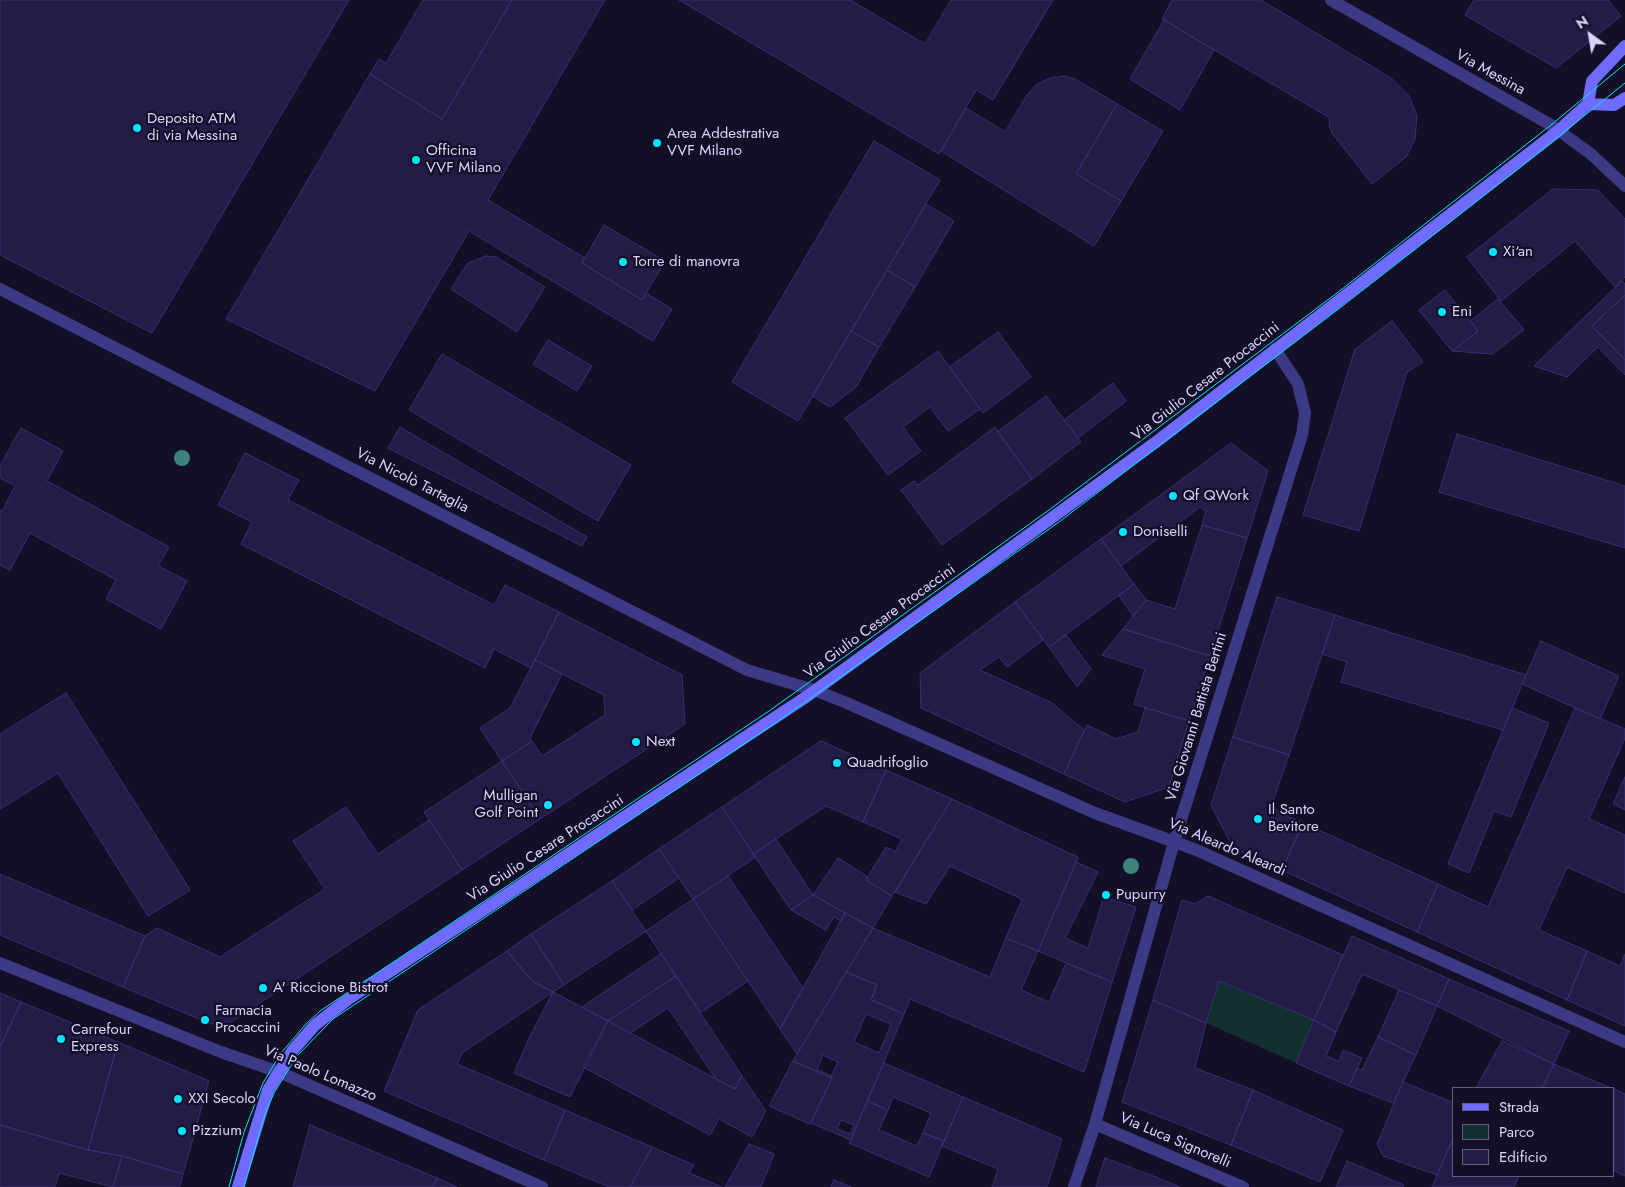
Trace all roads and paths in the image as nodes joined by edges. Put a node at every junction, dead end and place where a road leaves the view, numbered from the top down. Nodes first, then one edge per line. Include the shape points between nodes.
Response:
1 (1331, 0) edge
2 (1625, 46) edge
3 (1625, 98) edge
4 (1588, 104) junction
5 (1558, 131) junction
6 (1625, 186) edge
7 (0, 289) edge
8 (1275, 349) junction
9 (814, 690) junction
10 (1174, 842) junction
11 (0, 963) edge
12 (1625, 1042) edge
13 (278, 1072) junction
14 (1094, 1124) junction
15 (238, 1187) edge
16 (542, 1187) edge
17 (1074, 1187) edge
18 (1243, 1187) edge

1 - 5 street, Via Messina
2 - 4 street via 1592,81
3 - 4 street via 1614,104
4 - 5 street, Via Giulio Cesare Procaccini
5 - 6 street, Via Messina via 1591,154
5 - 8 street, Via Giulio Cesare Procaccini
7 - 9 street, Via Nicolò Tartaglia via 747,670
8 - 9 street, Via Giulio Cesare Procaccini via 1160,439
8 - 10 street, Via Giovanni Battista Bertini via 1298,384 1305,413 1302,435
9 - 10 street, Via Aleardo Aleardi via 1095,813
9 - 13 street, Via Giulio Cesare Procaccini via 340,1005 315,1025 292,1050
10 - 12 street, Via Aleardo Aleardi
10 - 14 street, Via Giovanni Battista Bertini
11 - 13 street, Via Paolo Lomazzo
13 - 15 street, Via Giulio Cesare Procaccini via 268,1090
13 - 16 street, Via Paolo Lomazzo
14 - 17 street, Via Giovanni Battista Bertini
14 - 18 street, Via Luca Signorelli

